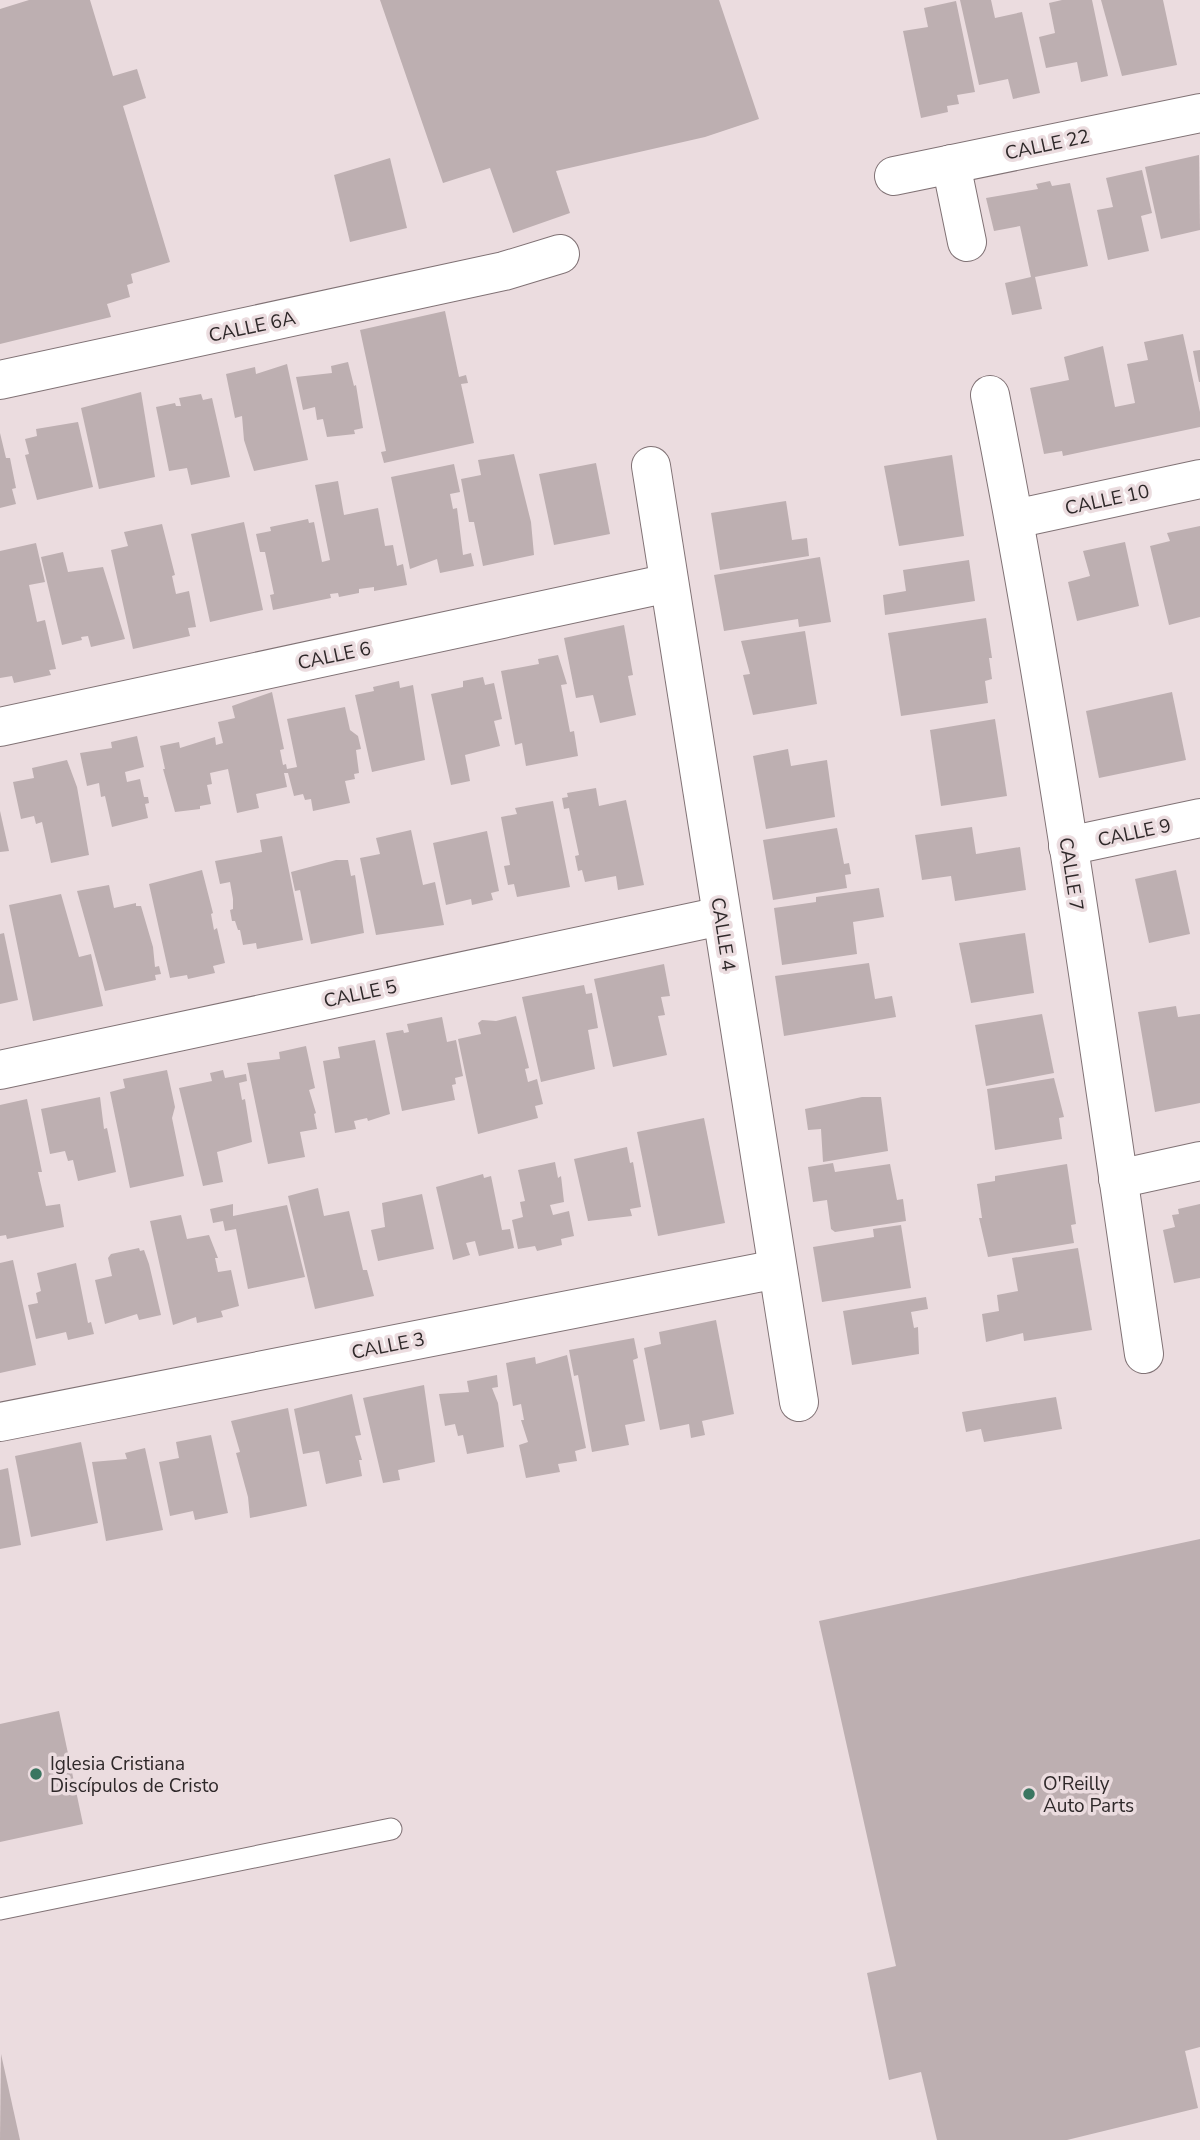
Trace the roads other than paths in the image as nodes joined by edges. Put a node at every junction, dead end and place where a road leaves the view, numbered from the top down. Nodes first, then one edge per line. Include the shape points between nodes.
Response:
1 (1200, 113) edge
2 (951, 164) junction
3 (894, 176) dead end
4 (967, 242) dead end
5 (560, 254) dead end
6 (0, 380) edge
7 (990, 396) dead end
8 (651, 466) dead end
9 (1200, 479) edge
10 (1015, 519) junction
11 (669, 583) junction
12 (0, 727) edge
13 (1200, 818) edge
14 (1068, 846) junction
15 (721, 916) junction
16 (0, 1070) edge
17 (1200, 1161) edge
18 (1118, 1179) junction
19 (777, 1269) junction
20 (1144, 1354) dead end
21 (799, 1402) dead end
22 (0, 1422) edge
23 (391, 1829) dead end
24 (0, 1909) edge

1 - 2 street, CALLE 22
2 - 3 street, CALLE 22
2 - 4 street
5 - 6 street, CALLE 6A via 504,271
7 - 10 street, CALLE 7
8 - 11 street, CALLE 4
9 - 10 street, CALLE 10
10 - 14 street, CALLE 7
11 - 12 street, CALLE 6
11 - 15 street, CALLE 4
13 - 14 street, CALLE 9
14 - 18 street, CALLE 7
15 - 16 street, CALLE 5
15 - 19 street, CALLE 4
17 - 18 street
18 - 20 street, CALLE 7
19 - 21 street, CALLE 4
19 - 22 street, CALLE 3
23 - 24 lane

